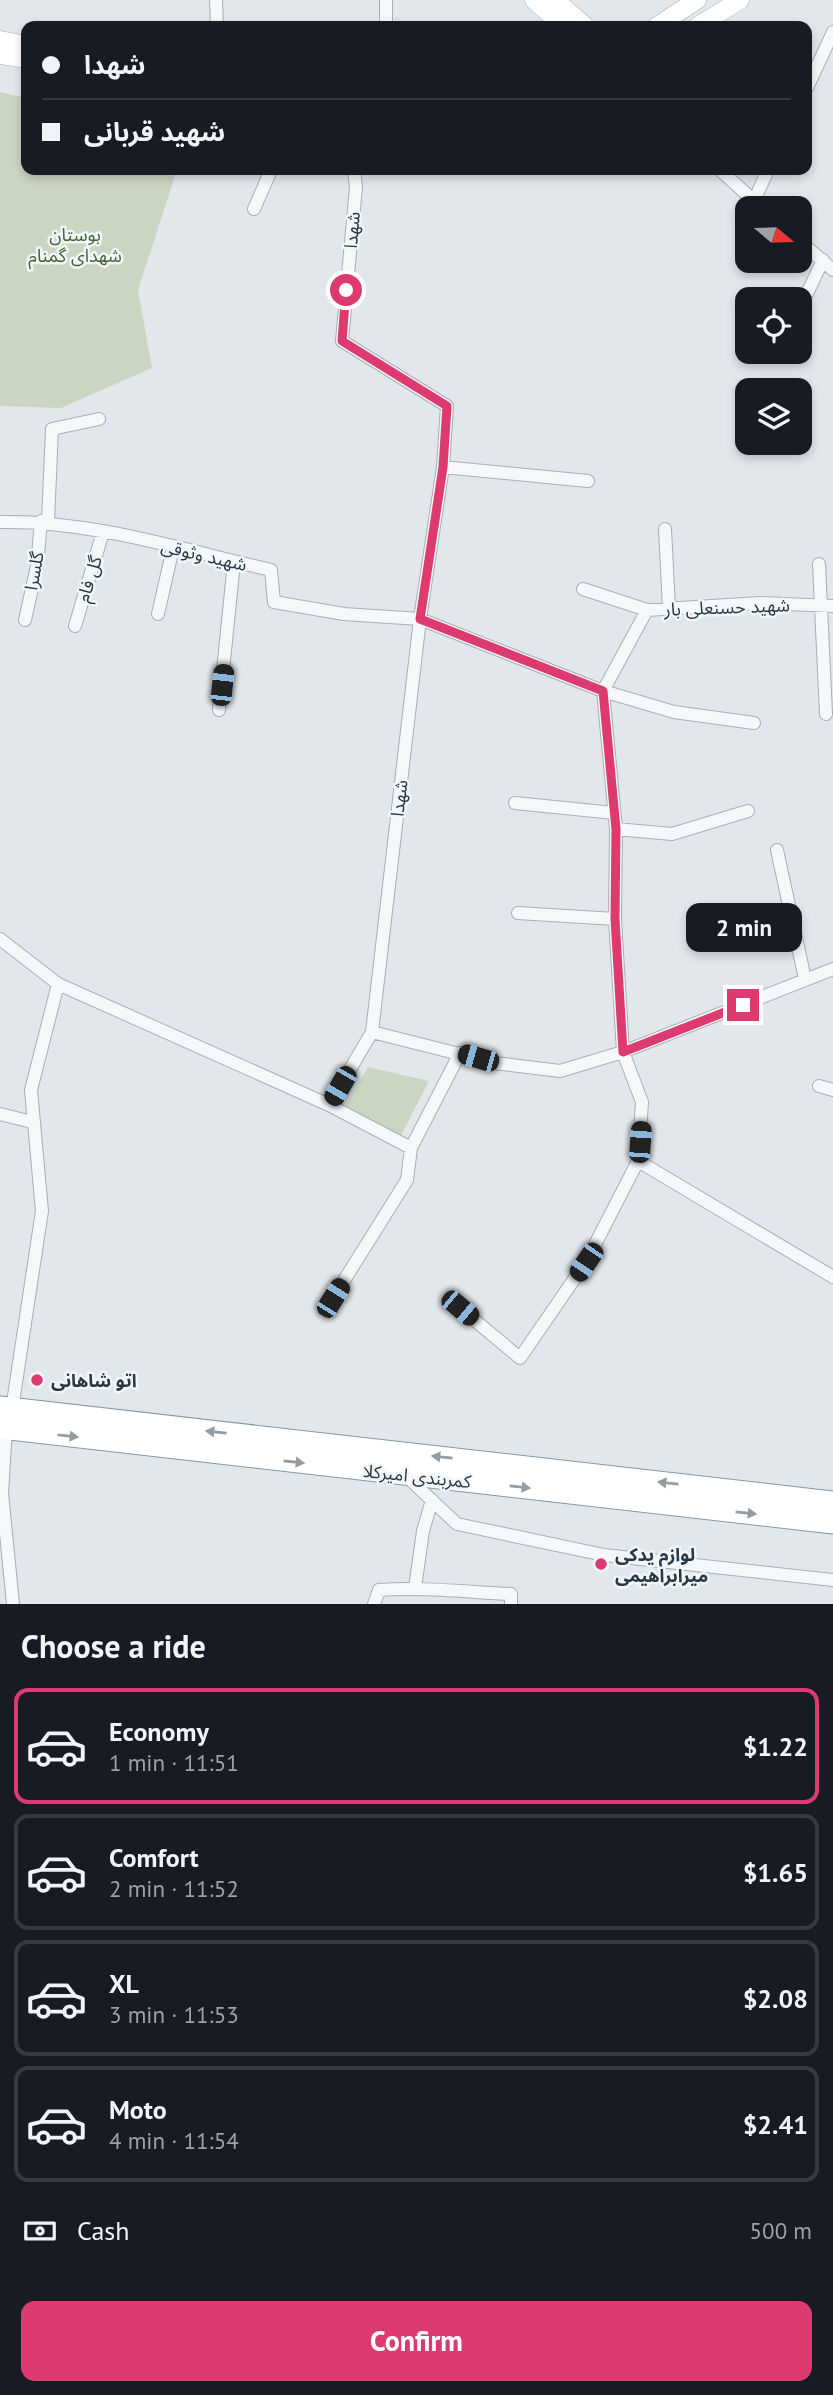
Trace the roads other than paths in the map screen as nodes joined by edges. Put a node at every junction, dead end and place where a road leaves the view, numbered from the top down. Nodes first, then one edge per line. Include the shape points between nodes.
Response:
1 (216, 0) edge
2 (387, 0) edge
3 (534, 0) edge
4 (555, 0) edge
5 (697, 0) edge
6 (740, 0) edge
7 (217, 21) edge
8 (386, 21) edge
9 (558, 21) edge
10 (579, 21) edge
11 (665, 21) edge
12 (706, 21) edge
13 (833, 32) edge
14 (0, 40) edge
15 (21, 45) edge
16 (0, 55) edge
17 (21, 59) edge
18 (812, 77) edge
19 (269, 175) edge
20 (355, 175) edge
21 (359, 175) edge
22 (726, 175) edge
23 (767, 175) edge
24 (356, 187) junction
25 (749, 196) edge
26 (760, 196) edge
27 (254, 209) dead end
28 (812, 251) edge
29 (823, 260) junction
30 (833, 270) edge
31 (810, 287) edge
32 (99, 419) dead end
33 (443, 467) junction
34 (587, 481) dead end
35 (0, 522) edge
36 (44, 522) junction
37 (665, 529) dead end
38 (103, 532) junction
39 (173, 548) junction
40 (234, 562) junction
41 (818, 564) dead end
42 (583, 589) dead end
43 (827, 606) edge
44 (669, 609) junction
45 (647, 610) junction
46 (158, 614) dead end
47 (420, 619) junction
48 (25, 620) dead end
49 (75, 626) dead end
50 (828, 656) edge
51 (603, 691) junction
52 (219, 710) dead end
53 (826, 713) dead end
54 (754, 723) dead end
55 (515, 803) dead end
56 (748, 811) dead end
57 (614, 813) junction
58 (616, 829) junction
59 (777, 850) dead end
60 (518, 913) dead end
61 (615, 919) junction
62 (0, 939) edge
63 (833, 969) edge
64 (806, 979) junction
65 (58, 984) junction
66 (372, 1032) junction
67 (623, 1052) junction
68 (460, 1053) junction
69 (819, 1086) dead end
70 (833, 1090) edge
71 (329, 1105) junction
72 (0, 1114) edge
73 (32, 1122) junction
74 (411, 1149) junction
75 (638, 1161) junction
76 (833, 1278) edge
77 (333, 1298) dead end
78 (460, 1308) dead end
79 (5, 1418) edge
80 (404, 1474) junction
81 (1, 1493) edge
82 (432, 1500) junction
83 (833, 1502) edge
84 (833, 1523) edge
85 (833, 1580) edge
86 (415, 1588) junction
87 (13, 1604) edge
88 (374, 1604) edge
89 (511, 1604) edge

1 - 7 street
2 - 8 street
3 - 9 main road
4 - 10 main road
5 - 11 main road
6 - 12 main road
13 - 18 street
14 - 15 main road
16 - 17 main road
19 - 27 street
20 - 24 street, شهدا
21 - 24 street
22 - 25 street
23 - 26 street
24 - 33 street, شهدا via 342,341 447,406
28 - 29 street
29 - 30 street
29 - 31 street
32 - 36 street, گلسرا via 52,429
33 - 34 street
33 - 47 street, شهدا
35 - 36 street, شهید وثوقی
36 - 38 street, شهید وثوقی
36 - 48 street, گلسرا
37 - 44 street
38 - 39 street, شهید وثوقی
38 - 49 street, گل فام
39 - 40 street, شهید وثوقی
39 - 46 street
40 - 47 street, شهید وثوقی via 271,570 274,602 344,614
40 - 52 street
41 - 43 street
42 - 45 street, شهید حسنعلی بار
43 - 44 street, شهید حسنعلی بار via 760,603
43 - 50 street
44 - 45 street, شهید حسنعلی بار
45 - 51 street
47 - 51 street
47 - 66 street, شهدا
50 - 53 street
51 - 54 street via 674,712
51 - 57 street
55 - 57 street
56 - 58 street via 672,834
57 - 58 street
58 - 61 street
59 - 64 street
60 - 61 street
61 - 67 street
62 - 65 street
63 - 64 street
64 - 67 street
65 - 71 street
65 - 73 street via 31,1090
66 - 68 street
66 - 71 street, شهدا
67 - 68 street via 561,1071 495,1063
67 - 75 street via 642,1102
68 - 74 street
69 - 70 street
71 - 74 street
72 - 73 street
73 - 79 street via 42,1211
74 - 77 street via 407,1180
75 - 76 street
75 - 78 street via 586,1262 520,1358
79 -> 80 highway, کمربندی امیرکلا
79 - 81 street
83 -> 79 highway, کمربندی امیرکلا
80 - 82 street
80 -> 84 highway, کمربندی امیرکلا
81 - 87 street
82 - 85 street via 457,1524 604,1555
82 - 86 street via 422,1531
86 - 88 street via 379,1590
86 - 89 street via 511,1594

